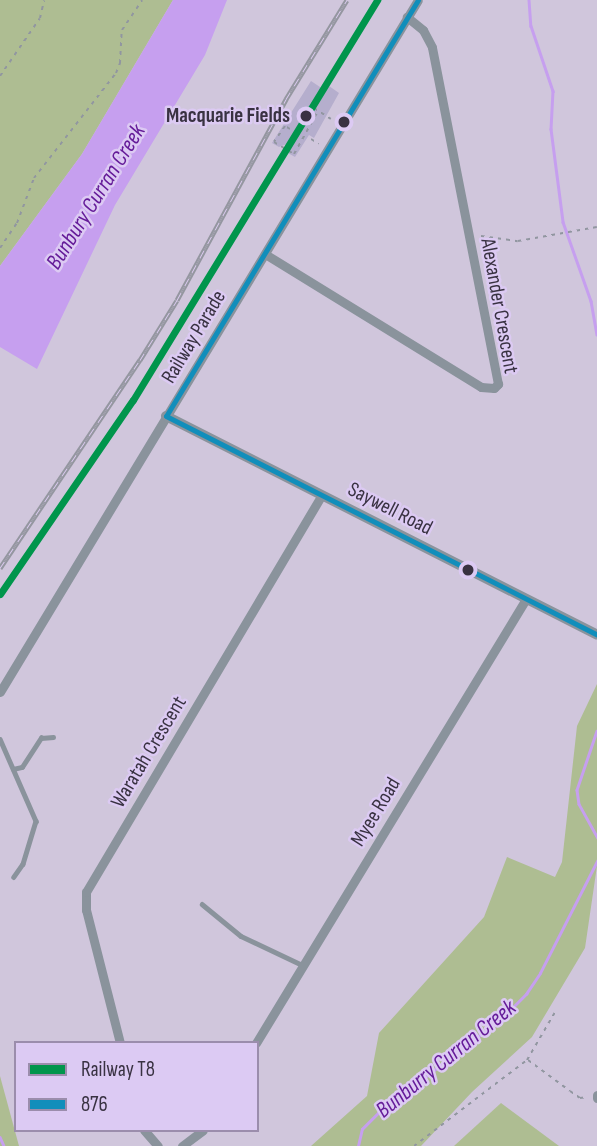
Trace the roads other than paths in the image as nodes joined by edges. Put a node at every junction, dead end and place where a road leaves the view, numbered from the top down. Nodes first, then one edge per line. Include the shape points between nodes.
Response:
1 (418, 0) edge
2 (407, 18) junction
3 (265, 254) junction
4 (166, 416) junction
5 (321, 496) junction
6 (526, 599) junction
7 (597, 635) edge
8 (0, 692) edge
9 (53, 737) dead end
10 (0, 739) edge
11 (13, 769) junction
12 (14, 877) dead end
13 (202, 904) dead end
14 (303, 966) junction
15 (119, 1041) edge
16 (257, 1041) edge
17 (146, 1132) edge
18 (200, 1132) edge
19 (158, 1146) edge
20 (182, 1146) edge

1 - 2 street, Railway Parade
2 - 3 street, Railway Parade
2 - 3 street, Alexander Crescent via 423,30 432,47 498,384 481,387
3 - 4 street, Railway Parade
4 - 5 street, Saywell Road
4 - 8 street, Railway Parade
5 - 6 street, Saywell Road
5 - 15 street, Waratah Crescent via 86,892 86,910
6 - 7 street, Saywell Road
6 - 14 street, Myee Road
9 - 11 lane via 41,738 22,767
10 - 11 lane
11 - 12 lane via 36,821 23,864
13 - 14 lane via 241,936
14 - 16 street, Myee Road
17 - 19 street
18 - 20 street

